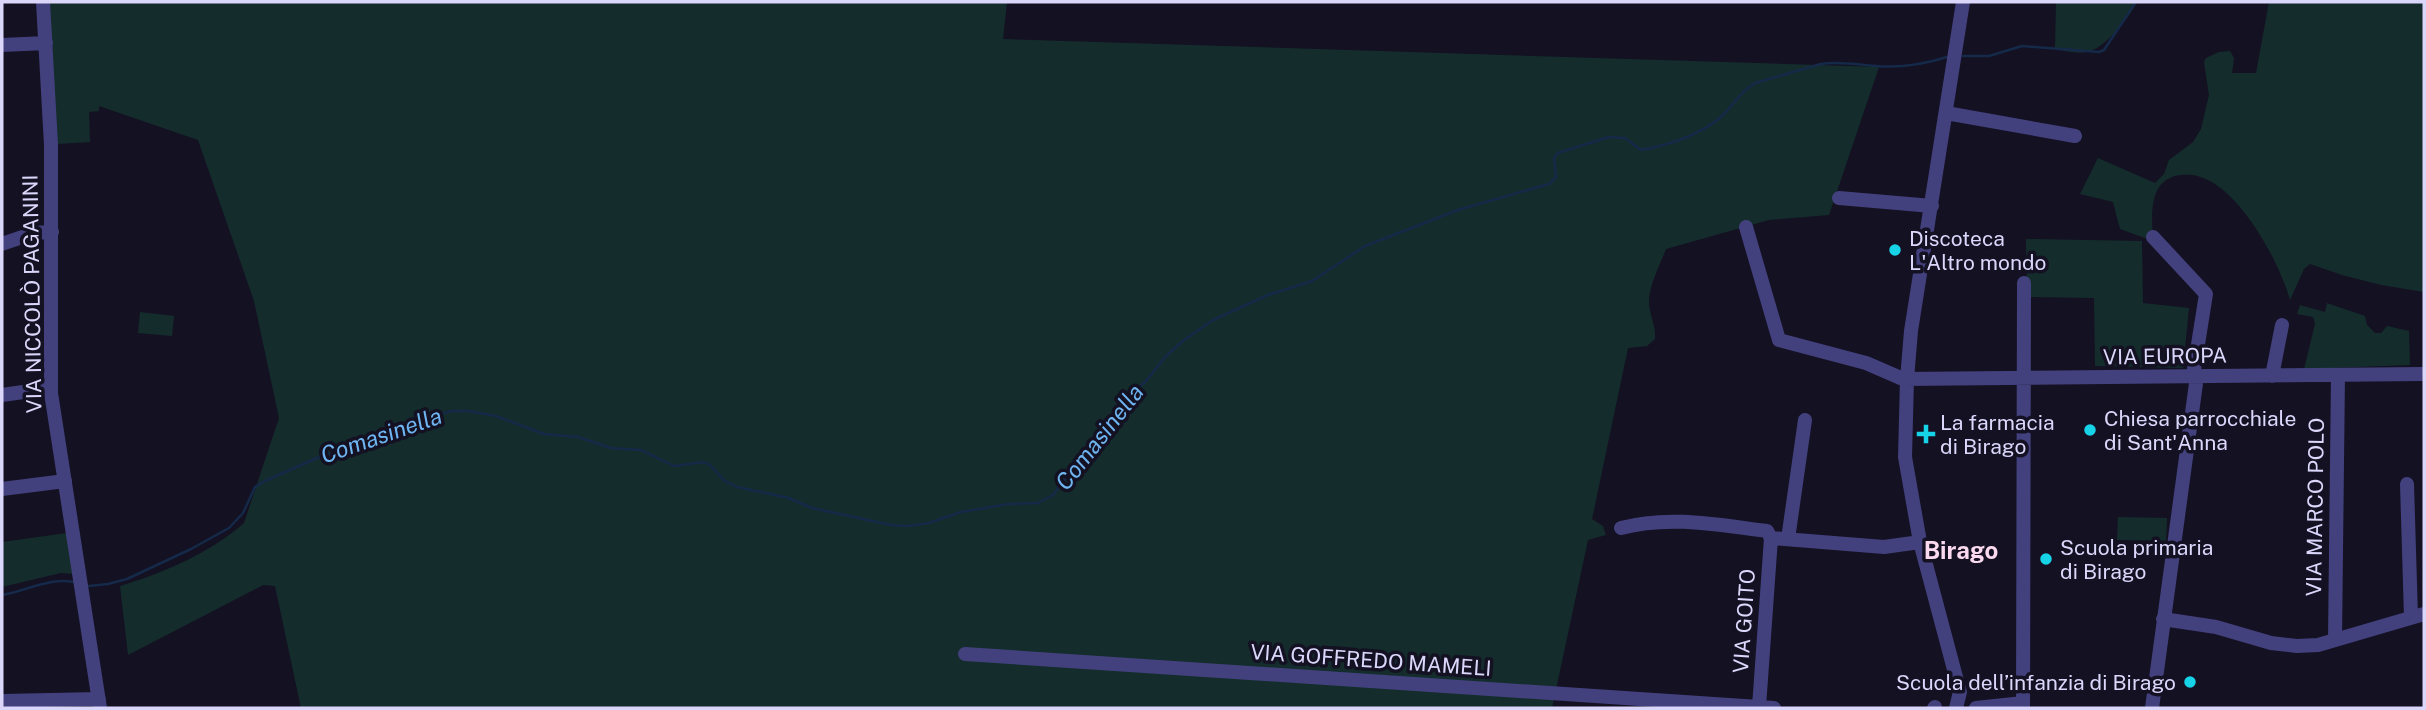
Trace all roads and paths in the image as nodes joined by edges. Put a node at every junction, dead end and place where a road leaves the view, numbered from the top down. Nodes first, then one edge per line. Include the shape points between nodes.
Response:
1 (43, 2) edge
2 (1963, 2) edge
3 (46, 43) junction
4 (2, 45) edge
5 (1946, 113) junction
6 (2075, 136) dead end
7 (1839, 198) dead end
8 (1932, 206) junction
9 (1746, 227) dead end
10 (52, 232) junction
11 (2152, 237) dead end
12 (2, 244) edge
13 (2024, 282) dead end
14 (2282, 325) dead end
15 (2424, 374) edge
16 (2338, 375) junction
17 (2195, 376) junction
18 (2272, 376) junction
19 (2025, 378) junction
20 (1907, 379) junction
21 (51, 388) junction
22 (2, 395) edge
23 (1805, 420) dead end
24 (65, 481) junction
25 (2407, 484) dead end
26 (2, 489) edge
27 (1621, 528) dead end
28 (1771, 538) junction
29 (1787, 539) junction
30 (1920, 542) junction
31 (2417, 616) edge
32 (2163, 619) junction
33 (2335, 640) junction
34 (965, 654) dead end
35 (2, 701) edge
36 (100, 704) edge
37 (2023, 706) edge
38 (1767, 708) edge
39 (1959, 708) edge
40 (1976, 708) edge
41 (2152, 708) edge

1 - 3 street, VIA NICCOLÒ PAGANINI
2 - 5 street
3 - 4 street
3 - 10 street, VIA NICCOLÒ PAGANINI
5 - 6 street
5 - 8 street
7 - 8 street
8 - 20 street
9 - 20 street via 1779,340
10 - 12 street
10 - 21 street, VIA NICCOLÒ PAGANINI
11 - 17 street via 2206,295
13 - 19 street
14 - 18 street
15 - 16 street, VIA EUROPA
16 - 18 street, VIA EUROPA
16 - 33 street, VIA MARCO POLO
17 - 18 street, VIA EUROPA
17 - 19 street, VIA EUROPA
17 - 32 street
19 - 20 street, VIA EUROPA
19 - 37 street
20 - 30 street via 1905,457
21 - 22 street
21 - 24 street, VIA NICCOLÒ PAGANINI
23 - 29 street
24 - 26 street
24 - 36 street, VIA NICCOLÒ PAGANINI
25 - 31 street
27 - 28 street via 1644,522 1689,522 1767,531
28 - 29 street
28 - 38 street, VIA GOITO
29 - 30 street via 1884,547
30 - 39 street via 1959,687
31 - 33 street
32 - 33 street via 2216,627 2271,643 2297,646
32 - 41 street
34 - 38 street, VIA GOFFREDO MAMELI
35 - 36 street
37 - 40 street

